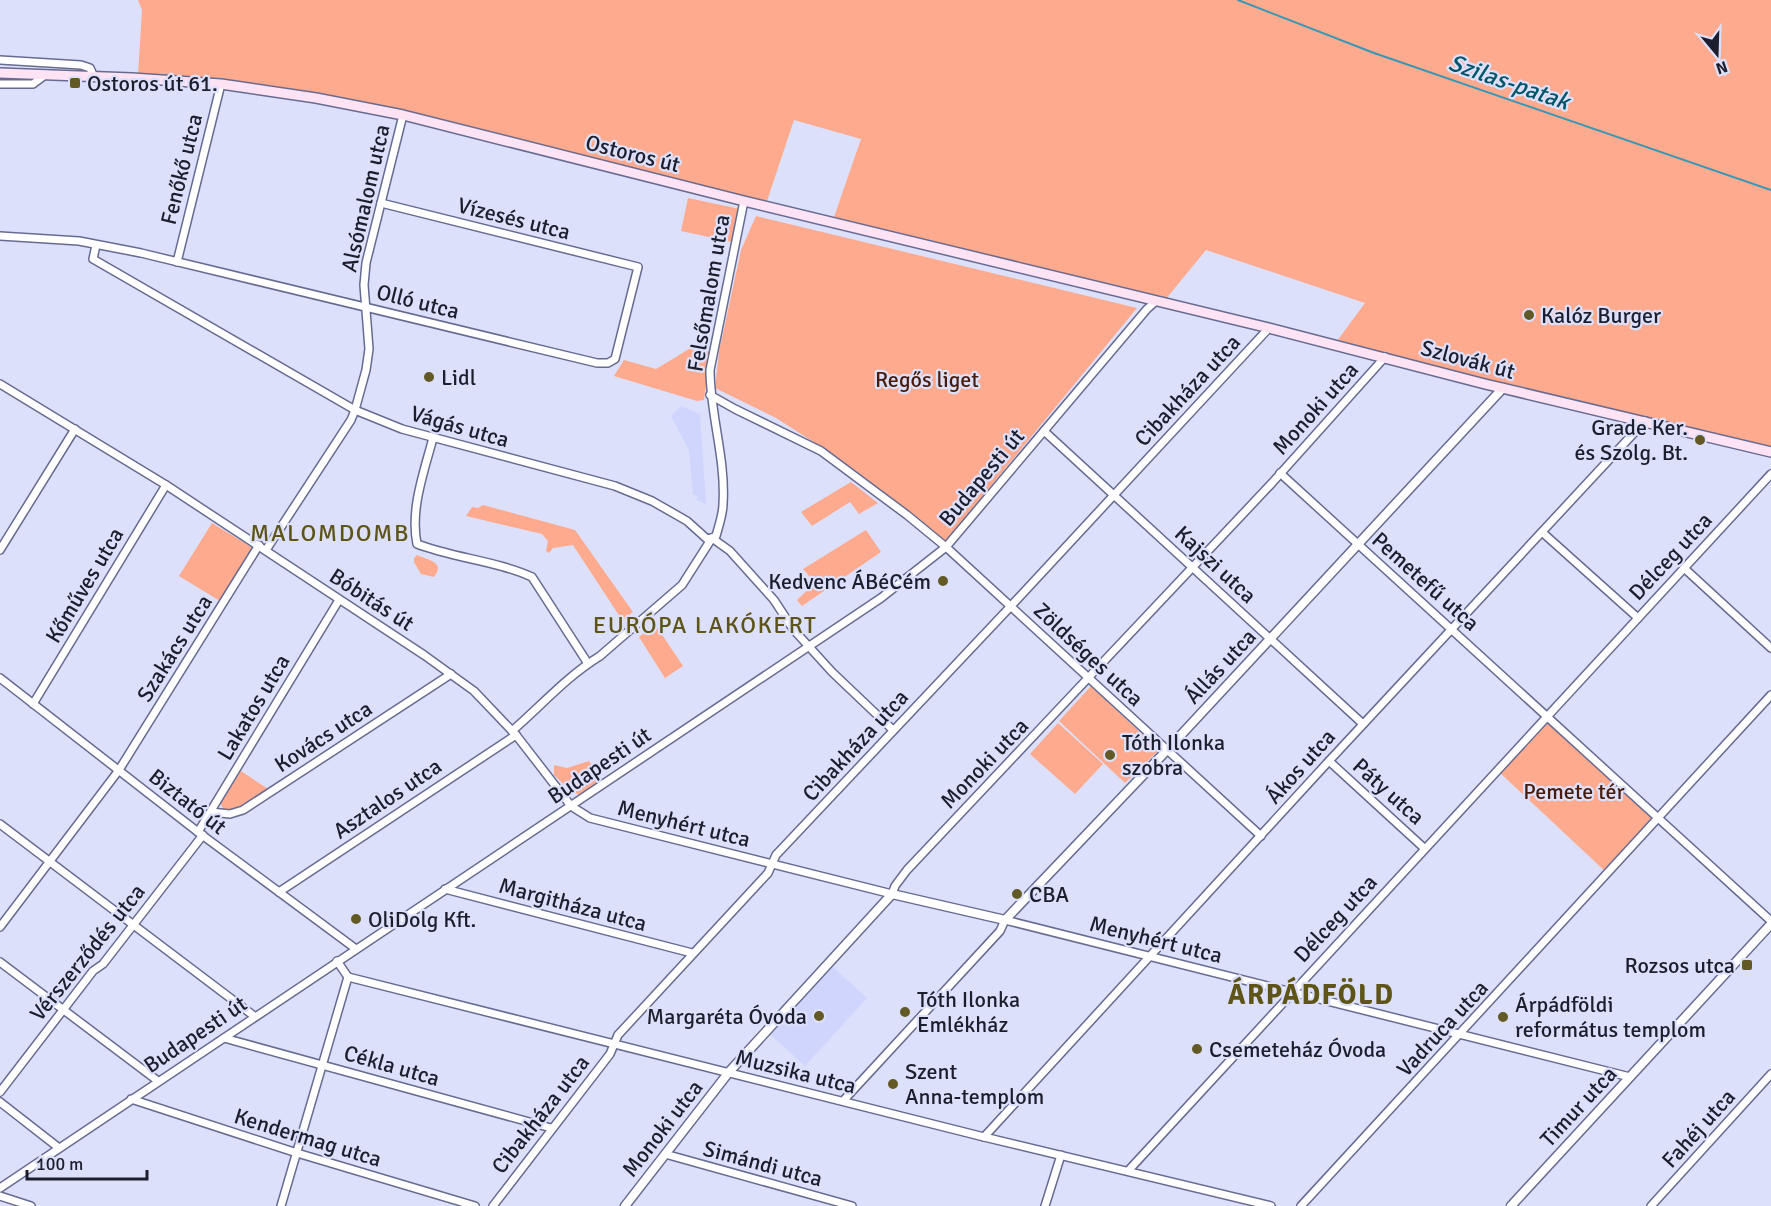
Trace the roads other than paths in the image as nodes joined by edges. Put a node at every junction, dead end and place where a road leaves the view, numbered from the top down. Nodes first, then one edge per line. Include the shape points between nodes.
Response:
1 (0, 60) edge
2 (0, 73) edge
3 (45, 75) junction
4 (94, 76) junction
5 (0, 84) edge
6 (221, 84) junction
7 (403, 115) junction
8 (744, 201) junction
9 (381, 203) junction
10 (0, 236) edge
11 (96, 245) junction
12 (177, 262) junction
13 (1156, 301) junction
14 (366, 306) junction
15 (1269, 328) junction
16 (1384, 357) junction
17 (615, 359) joint
18 (0, 384) edge
19 (1503, 388) junction
20 (710, 395) junction
21 (355, 410) junction
22 (1646, 421) junction
23 (75, 429) junction
24 (1044, 430) junction
25 (433, 438) junction
26 (1771, 452) edge
27 (1280, 473) junction
28 (1771, 474) edge
29 (166, 485) junction
30 (1114, 496) junction
31 (1543, 533) junction
32 (712, 538) junction
33 (1357, 544) junction
34 (946, 547) junction
35 (262, 548) junction
36 (0, 550) edge
37 (1193, 567) junction
38 (1684, 568) junction
39 (339, 600) junction
40 (1011, 606) junction
41 (1638, 618) junction
42 (1452, 629) junction
43 (1269, 639) junction
44 (809, 646) junction
45 (1771, 648) edge
46 (587, 662) junction
47 (451, 674) junction
48 (1088, 678) junction
49 (1, 682) edge
50 (1771, 695) edge
51 (33, 704) junction
52 (1547, 716) junction
53 (1363, 724) junction
54 (893, 730) junction
55 (514, 733) junction
56 (1167, 750) junction
57 (1329, 761) junction
58 (119, 770) junction
59 (571, 806) junction
60 (211, 812) junction
61 (1659, 819) junction
62 (0, 824) edge
63 (201, 834) junction
64 (1261, 836) junction
65 (1424, 848) junction
66 (50, 862) junction
67 (773, 864) junction
68 (445, 890) junction
69 (279, 892) junction
70 (892, 894) junction
71 (1005, 920) junction
72 (1771, 923) edge
73 (132, 926) junction
74 (0, 927) edge
75 (356, 949) junction
76 (692, 953) junction
77 (1151, 957) junction
78 (337, 961) junction
79 (0, 962) edge
80 (348, 976) junction
81 (1292, 992) junction
82 (63, 1010) junction
83 (254, 1016) junction
84 (1460, 1034) junction
85 (224, 1038) junction
86 (615, 1044) junction
87 (324, 1065) junction
88 (729, 1072) junction
89 (1771, 1074) edge
90 (1629, 1077) junction
91 (158, 1081) junction
92 (0, 1092) edge
93 (131, 1100) junction
94 (843, 1101) junction
95 (0, 1102) edge
96 (551, 1128) junction
97 (984, 1137) junction
98 (59, 1148) junction
99 (297, 1153) junction
100 (664, 1154) junction
101 (1061, 1155) junction
102 (1128, 1171) junction
103 (0, 1188) edge
104 (0, 1196) edge
105 (32, 1206) edge
106 (281, 1206) edge
107 (475, 1206) edge
108 (493, 1206) edge
109 (625, 1206) edge
110 (852, 1206) edge
111 (1045, 1206) edge
112 (1271, 1206) edge
113 (1301, 1206) edge
114 (1511, 1206) edge
115 (1651, 1206) edge

1 - 4 street, Ostoros út via 81,65 90,68
2 - 3 main road, Ostoros út
3 - 4 main road, Ostoros út
3 - 5 street, Ostoros út via 33,84
4 - 6 main road, Ostoros út
6 - 7 main road, Ostoros út
6 - 12 street, Fenőkő utca
7 - 8 main road, Ostoros út
7 - 9 street, Alsómalom utca
8 - 13 main road, Ostoros út
8 - 20 street, Felsőmalom utca via 713,350
9 - 14 street, Alsómalom utca via 366,263
9 - 17 street, Vízesés utca via 638,267
10 - 11 street via 56,238
11 - 12 street
11 - 21 street, Vágás utca via 93,259
12 - 14 street, Olló utca
13 - 15 main road, Szlovák út
13 - 24 street, Budapesti út
14 - 17 street, Olló utca via 597,363
14 - 21 street, Alsómalom utca via 369,349
15 - 16 main road, Szlovák út
15 - 30 street, Cibakháza utca
16 - 19 main road, Szlovák út
16 - 27 street, Monoki utca
18 - 23 street, Bóbitás út
19 - 22 main road, Szlovák út
19 - 33 street, Állás utca
20 - 32 street, Felsőmalom utca via 723,504 716,536
20 - 34 street, Zöldséges utca via 821,451
21 - 25 street, Vágás utca
21 - 35 street, Alsómalom utca
22 - 26 main road, Szlovák út
22 - 31 street, Ákos utca
23 - 29 street, Bóbitás út
23 - 36 street
24 - 30 street, Kajszi utca
24 - 34 street, Budapesti út
25 - 32 street, Vágás utca via 615,486 652,501
25 - 46 street via 417,506 417,544 532,577
27 - 33 street, Pemetefű utca
27 - 37 street, Monoki utca
28 - 38 street, Délceg utca
29 - 35 street, Bóbitás út
29 - 51 street, Kőműves utca
30 - 37 street, Kajszi utca
30 - 40 street, Cibakháza utca
31 - 41 street
31 - 42 street, Ákos utca
32 - 44 street, Vágás utca via 753,574
32 - 46 street, Felsőmalom utca via 692,572 668,598 600,656
33 - 42 street, Pemetefű utca
33 - 43 street, Állás utca
34 - 40 street, Zöldséges utca
34 - 44 street, Budapesti út via 881,598
35 - 39 street, Bóbitás út
35 - 58 street, Szakács utca
37 - 43 street, Kajszi utca
37 - 48 street, Monoki utca
38 - 41 street, Délceg utca
38 - 45 street
39 - 47 street, Bóbitás út
39 - 60 street, Lakatos utca
40 - 48 street, Zöldséges utca
40 - 54 street, Cibakháza utca
41 - 52 street, Délceg utca
42 - 52 street, Pemetefű utca
42 - 53 street, Ákos utca
43 - 53 street, Kajszi utca
43 - 56 street, Állás utca
44 - 54 street, Vágás utca
44 - 59 street, Budapesti út
46 - 55 street, Felsőmalom utca via 560,684
47 - 55 street, Bóbitás út via 482,698
47 - 60 street, Kovács utca via 243,810 230,814
48 - 56 street, Zöldséges utca
48 - 70 street, Monoki utca via 907,870
49 - 51 street, Biztató út
50 - 61 street
51 - 58 street, Biztató út
52 - 61 street
52 - 65 street, Délceg utca
53 - 57 street, Ákos utca
54 - 67 street, Cibakháza utca via 776,855
55 - 59 street, Bóbitás út
55 - 69 street, Asztalos utca
56 - 64 street, Zöldséges utca
56 - 71 street, Állás utca
57 - 64 street, Ákos utca
57 - 65 street, Páty utca
58 - 63 street, Biztató út
58 - 66 street, Szakács utca
59 - 67 street, Menyhért utca via 590,818
59 - 68 street, Budapesti út
60 - 63 street, Lakatos utca
61 - 72 street
61 - 84 street, Vadruca utca
62 - 66 street
63 - 69 street, Biztató út
63 - 73 street, Vérszerződés utca
64 - 77 street, Ákos utca
65 - 81 street, Délceg utca
66 - 73 street
66 - 74 street, Szakács utca
67 - 70 street, Menyhért utca
67 - 76 street, Cibakháza utca
68 - 75 street, Budapesti út
68 - 76 street, Margitháza utca
69 - 75 street, Biztató út
70 - 71 street, Menyhért utca
70 - 88 street, Monoki utca
71 - 77 street, Menyhért utca
71 - 94 street, Állás utca via 1000,931
72 - 90 street, Timur utca
73 - 82 street, Vérszerződés utca
73 - 83 street
75 - 78 street, Budapesti út
76 - 86 street, Cibakháza utca via 618,1035
77 - 81 street, Menyhért utca
77 - 97 street, Ákos utca
78 - 80 street
78 - 83 street, Budapesti út
79 - 82 street
80 - 86 street, Muzsika utca
80 - 87 street
81 - 84 street, Menyhért utca
81 - 102 street, Délceg utca
82 - 91 street
82 - 92 street, Vérszerződés utca
83 - 85 street, Budapesti út
84 - 90 street, Menyhért utca
84 - 113 street, Vadruca utca
85 - 87 street, Cékla utca
85 - 91 street, Budapesti út
86 - 88 street, Muzsika utca
86 - 96 street, Cibakháza utca
87 - 96 street, Cékla utca
87 - 99 street
88 - 94 street, Muzsika utca
88 - 100 street, Monoki utca
89 - 115 street, Fahéj utca
90 - 114 street, Timur utca
91 - 93 street, Budapesti út
93 - 98 street, Budapesti út
93 - 99 street, Kendermag utca
94 - 97 street, Muzsika utca
95 - 98 street
96 - 108 street, Cibakháza utca
97 - 101 street, Muzsika utca
98 - 103 street, Budapesti út
99 - 106 street
99 - 107 street, Kendermag utca
100 - 109 street, Monoki utca
100 - 110 street, Simándi utca
101 - 102 street, Muzsika utca
101 - 111 street
102 - 112 street, Muzsika utca
104 - 105 street

